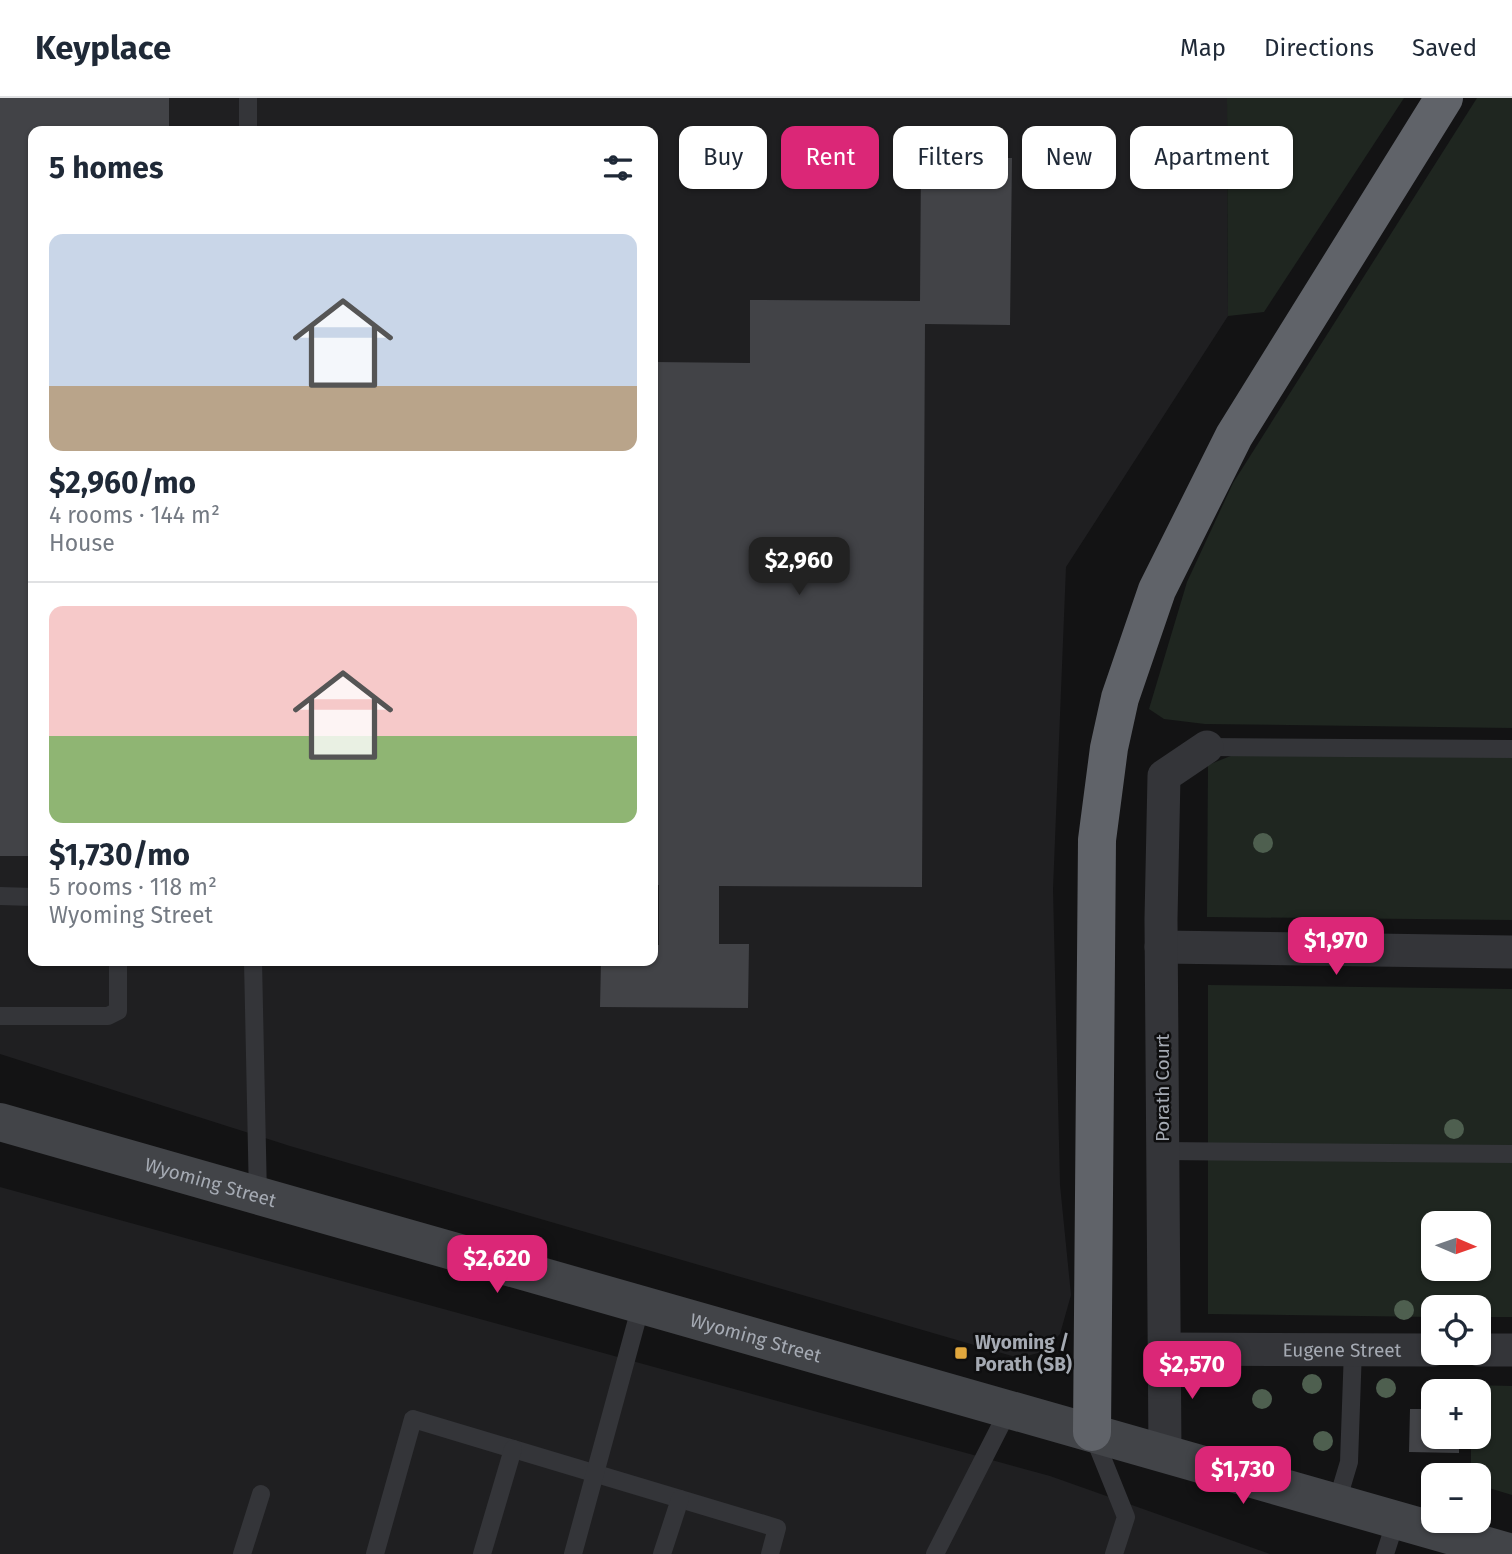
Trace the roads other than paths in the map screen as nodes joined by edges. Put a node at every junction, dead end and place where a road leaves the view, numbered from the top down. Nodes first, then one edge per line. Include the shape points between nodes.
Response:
1 (247, 98) edge
2 (1444, 98) edge
3 (248, 126) edge
4 (1207, 747) joint
5 (1512, 749) edge
6 (0, 897) edge
7 (28, 897) edge
8 (1161, 947) junction
9 (1512, 952) edge
10 (118, 966) edge
11 (253, 966) edge
12 (0, 1016) edge
13 (0, 1122) edge
14 (1163, 1151) junction
15 (1512, 1154) edge
16 (258, 1197) junction
17 (641, 1305) junction
18 (1165, 1349) junction
19 (1353, 1349) junction
20 (1421, 1350) edge
21 (1491, 1350) edge
22 (1512, 1350) edge
23 (1009, 1409) junction
24 (1092, 1432) junction
25 (513, 1449) junction
26 (1165, 1452) junction
27 (597, 1474) junction
28 (261, 1494) dead end
29 (680, 1499) junction
30 (1337, 1502) junction
31 (1391, 1537) edge
32 (1512, 1553) edge
33 (242, 1554) edge
34 (375, 1554) edge
35 (482, 1554) edge
36 (573, 1554) edge
37 (663, 1554) edge
38 (770, 1554) edge
39 (936, 1554) edge
40 (1114, 1554) edge

1 - 3 lane
2 - 24 highway via 1234,436 1157,590 1121,698 1097,840
4 - 5 lane
4 - 8 street, Porath Court via 1164,776
6 - 7 lane
8 - 9 street
8 - 14 street, Porath Court
10 - 12 lane via 118,1011 108,1016
11 - 16 lane
13 - 16 main road, Wyoming Street
14 - 15 lane
14 - 18 street, Porath Court
16 - 17 main road, Wyoming Street
17 - 23 main road, Wyoming Street
17 - 27 lane
18 - 19 street, Eugene Street
18 - 26 street, Porath Court
19 - 20 street, Eugene Street
19 - 30 lane via 1349,1462
21 - 22 street
23 - 24 main road, Wyoming Street
23 - 39 lane
24 - 26 main road, Wyoming Street
24 - 40 lane via 1126,1517
25 - 27 lane
25 - 34 lane via 413,1419
25 - 35 lane
26 - 30 main road, Wyoming Street
27 - 29 lane
27 - 36 lane
28 - 33 lane
29 - 37 lane
29 - 38 lane via 777,1528
30 - 31 main road, Wyoming Street
31 - 32 main road, Wyoming Street

